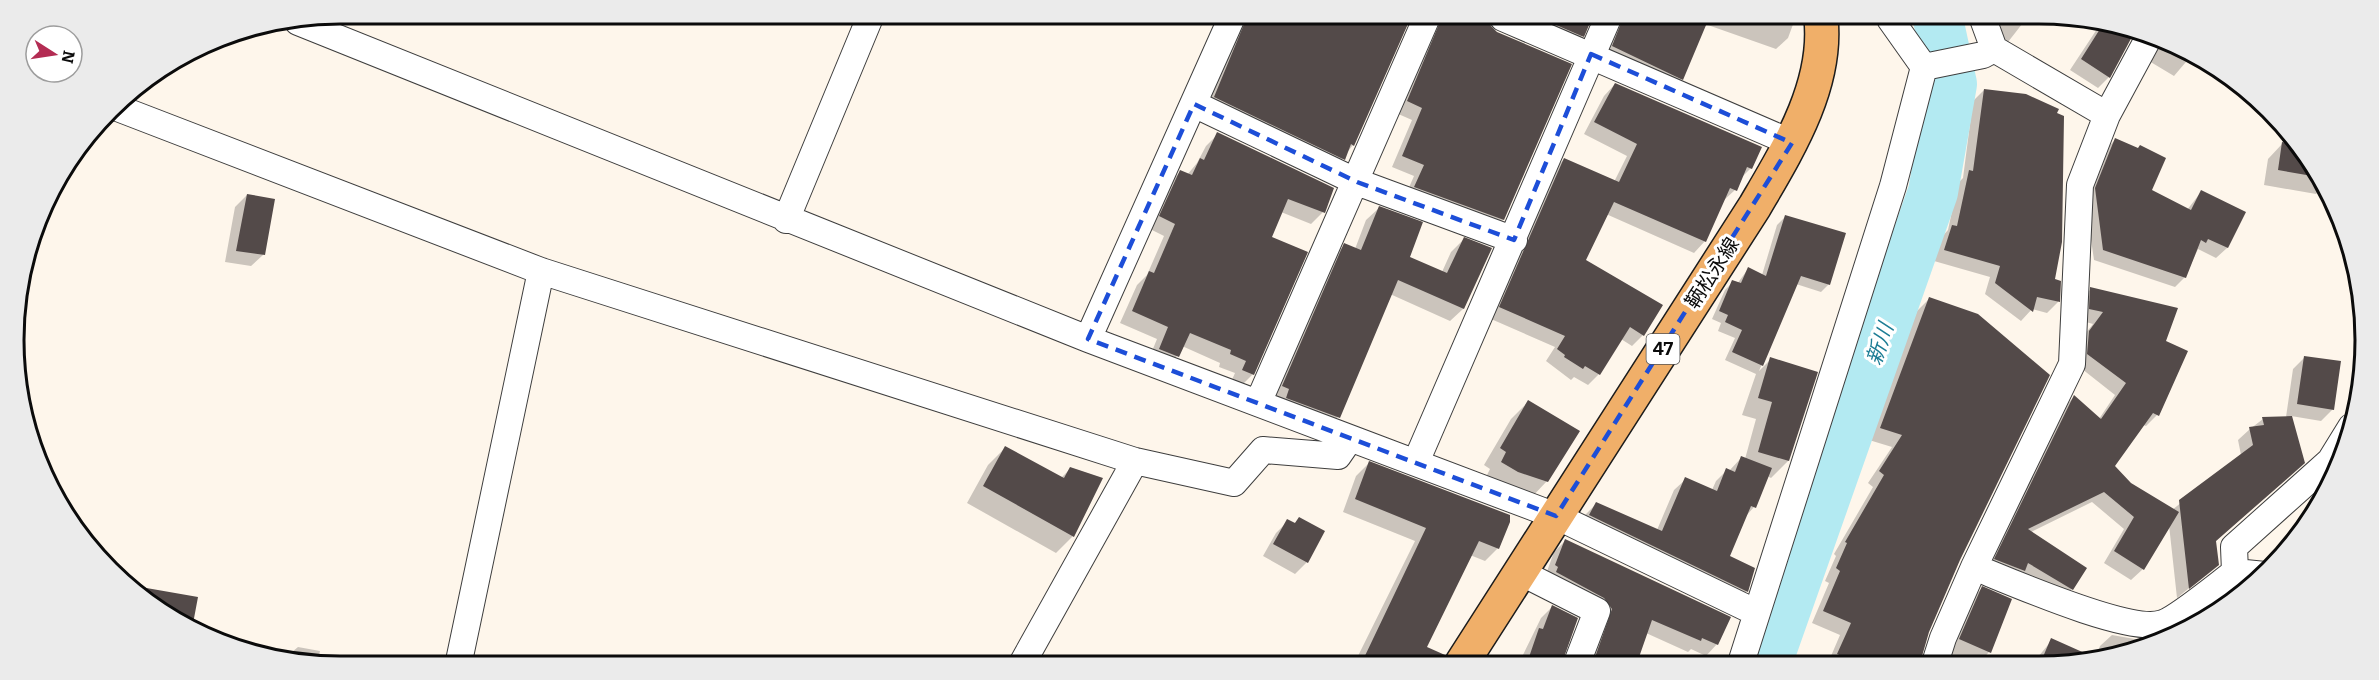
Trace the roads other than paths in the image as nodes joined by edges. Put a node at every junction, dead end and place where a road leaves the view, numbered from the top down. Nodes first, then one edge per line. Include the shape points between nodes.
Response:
1 (867, 24) edge
2 (1229, 24) edge
3 (1424, 24) edge
4 (1518, 24) edge
5 (1605, 24) edge
6 (1822, 24) edge
7 (1894, 24) edge
8 (1984, 24) edge
9 (308, 26) edge
10 (2146, 43) edge
11 (1989, 52) junction
12 (1591, 54) junction
13 (1924, 67) junction
14 (1194, 104) junction
15 (124, 110) edge
16 (2107, 115) junction
17 (1792, 143) junction
18 (1357, 182) junction
19 (786, 220) junction
20 (1514, 240) junction
21 (541, 271) junction
22 (1088, 339) junction
23 (1258, 403) junction
24 (1349, 440) junction
25 (2333, 456) edge
26 (1135, 461) junction
27 (1416, 462) junction
28 (1556, 516) junction
29 (1974, 567) junction
30 (1520, 572) junction
31 (2235, 572) junction
32 (2252, 573) edge
33 (1756, 613) junction
34 (2169, 628) edge
35 (2163, 631) edge
36 (460, 656) edge
37 (1026, 656) edge
38 (1466, 656) edge
39 (1580, 656) edge
40 (1743, 656) edge
41 (1937, 656) edge

1 - 19 street
2 - 14 street
3 - 18 street
4 - 12 street
5 - 12 street
6 - 17 main road, 鞆松永線 / 47 via 1823,37 1808,106
7 - 13 street
8 - 11 street
9 - 19 street
10 - 16 street
11 - 13 street
11 - 16 street
12 - 17 street
12 - 20 street
13 - 33 street via 1893,186
14 - 18 street
14 - 22 street
15 - 21 street
16 - 29 street via 2080,185 2072,364
17 - 28 main road, 鞆松永線 / 47
18 - 20 street
18 - 23 street
19 - 22 street
20 - 27 street
21 - 26 street
21 - 36 street
22 - 23 street
23 - 24 street
24 - 26 street via 1338,456 1263,450 1234,483
24 - 27 street
25 - 31 street via 2234,547
26 - 37 street
27 - 28 street
28 - 30 main road, 鞆松永線 / 47
28 - 33 street
29 - 35 street via 2076,607
29 - 41 street
30 - 38 main road, 鞆松永線 / 47
30 - 39 street via 1597,611
31 - 32 street
31 - 34 street
33 - 40 street

